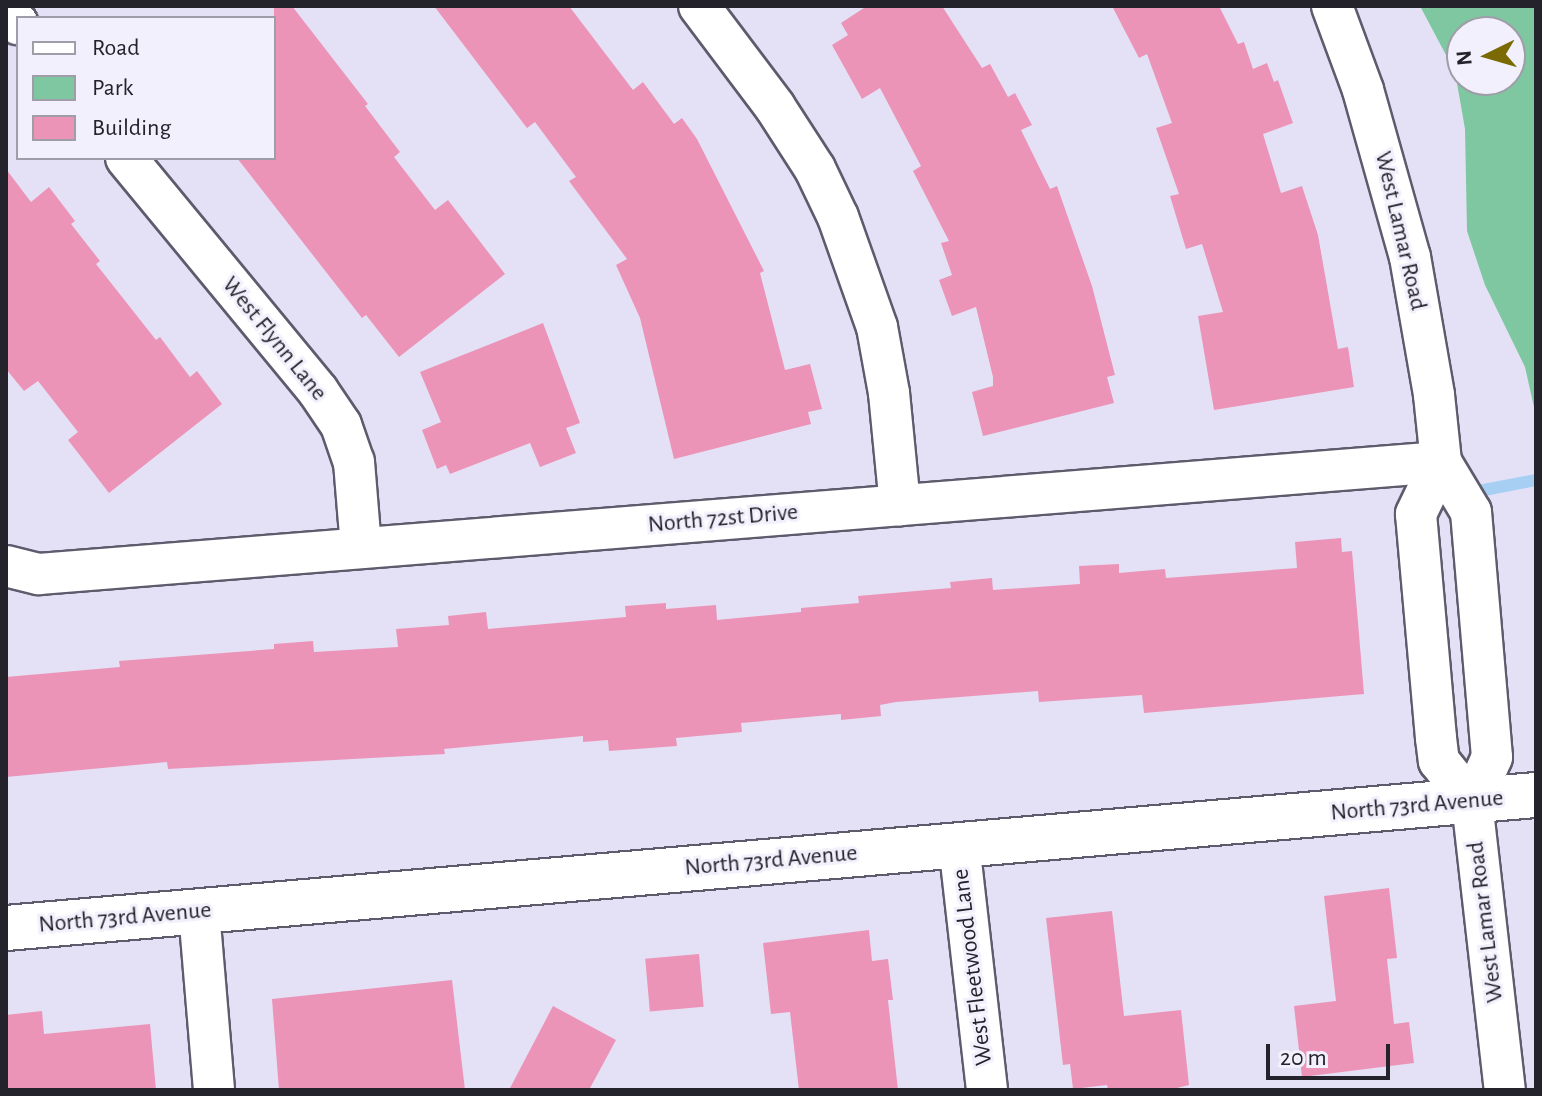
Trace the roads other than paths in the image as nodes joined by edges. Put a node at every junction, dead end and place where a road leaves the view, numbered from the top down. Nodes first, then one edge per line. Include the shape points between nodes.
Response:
1 (699, 6) edge
2 (1332, 6) edge
3 (128, 160) edge
4 (1441, 462) junction
5 (900, 505) junction
6 (361, 548) junction
7 (6, 566) edge
8 (1536, 795) edge
9 (1472, 802) junction
10 (959, 844) junction
11 (199, 911) junction
12 (6, 928) edge
13 (214, 1090) edge
14 (987, 1090) edge
15 (1505, 1090) edge

1 - 5 street via 775,107 838,217 877,327
2 - 4 street, West Lamar Road via 1372,120 1410,257
3 - 6 street, West Flynn Lane via 341,425 354,462
4 - 5 street, North 72st Drive
4 - 9 street, West Lamar Road via 1471,512 1492,757
4 - 9 street via 1416,514 1436,738 1439,761
5 - 6 street, North 72st Drive
6 - 7 street, North 72st Drive via 39,574
8 - 9 street, North 73rd Avenue
9 - 10 street, North 73rd Avenue
9 - 15 street, West Lamar Road
10 - 11 street, North 73rd Avenue
10 - 14 street, West Fleetwood Lane
11 - 12 street, North 73rd Avenue
11 - 13 street

